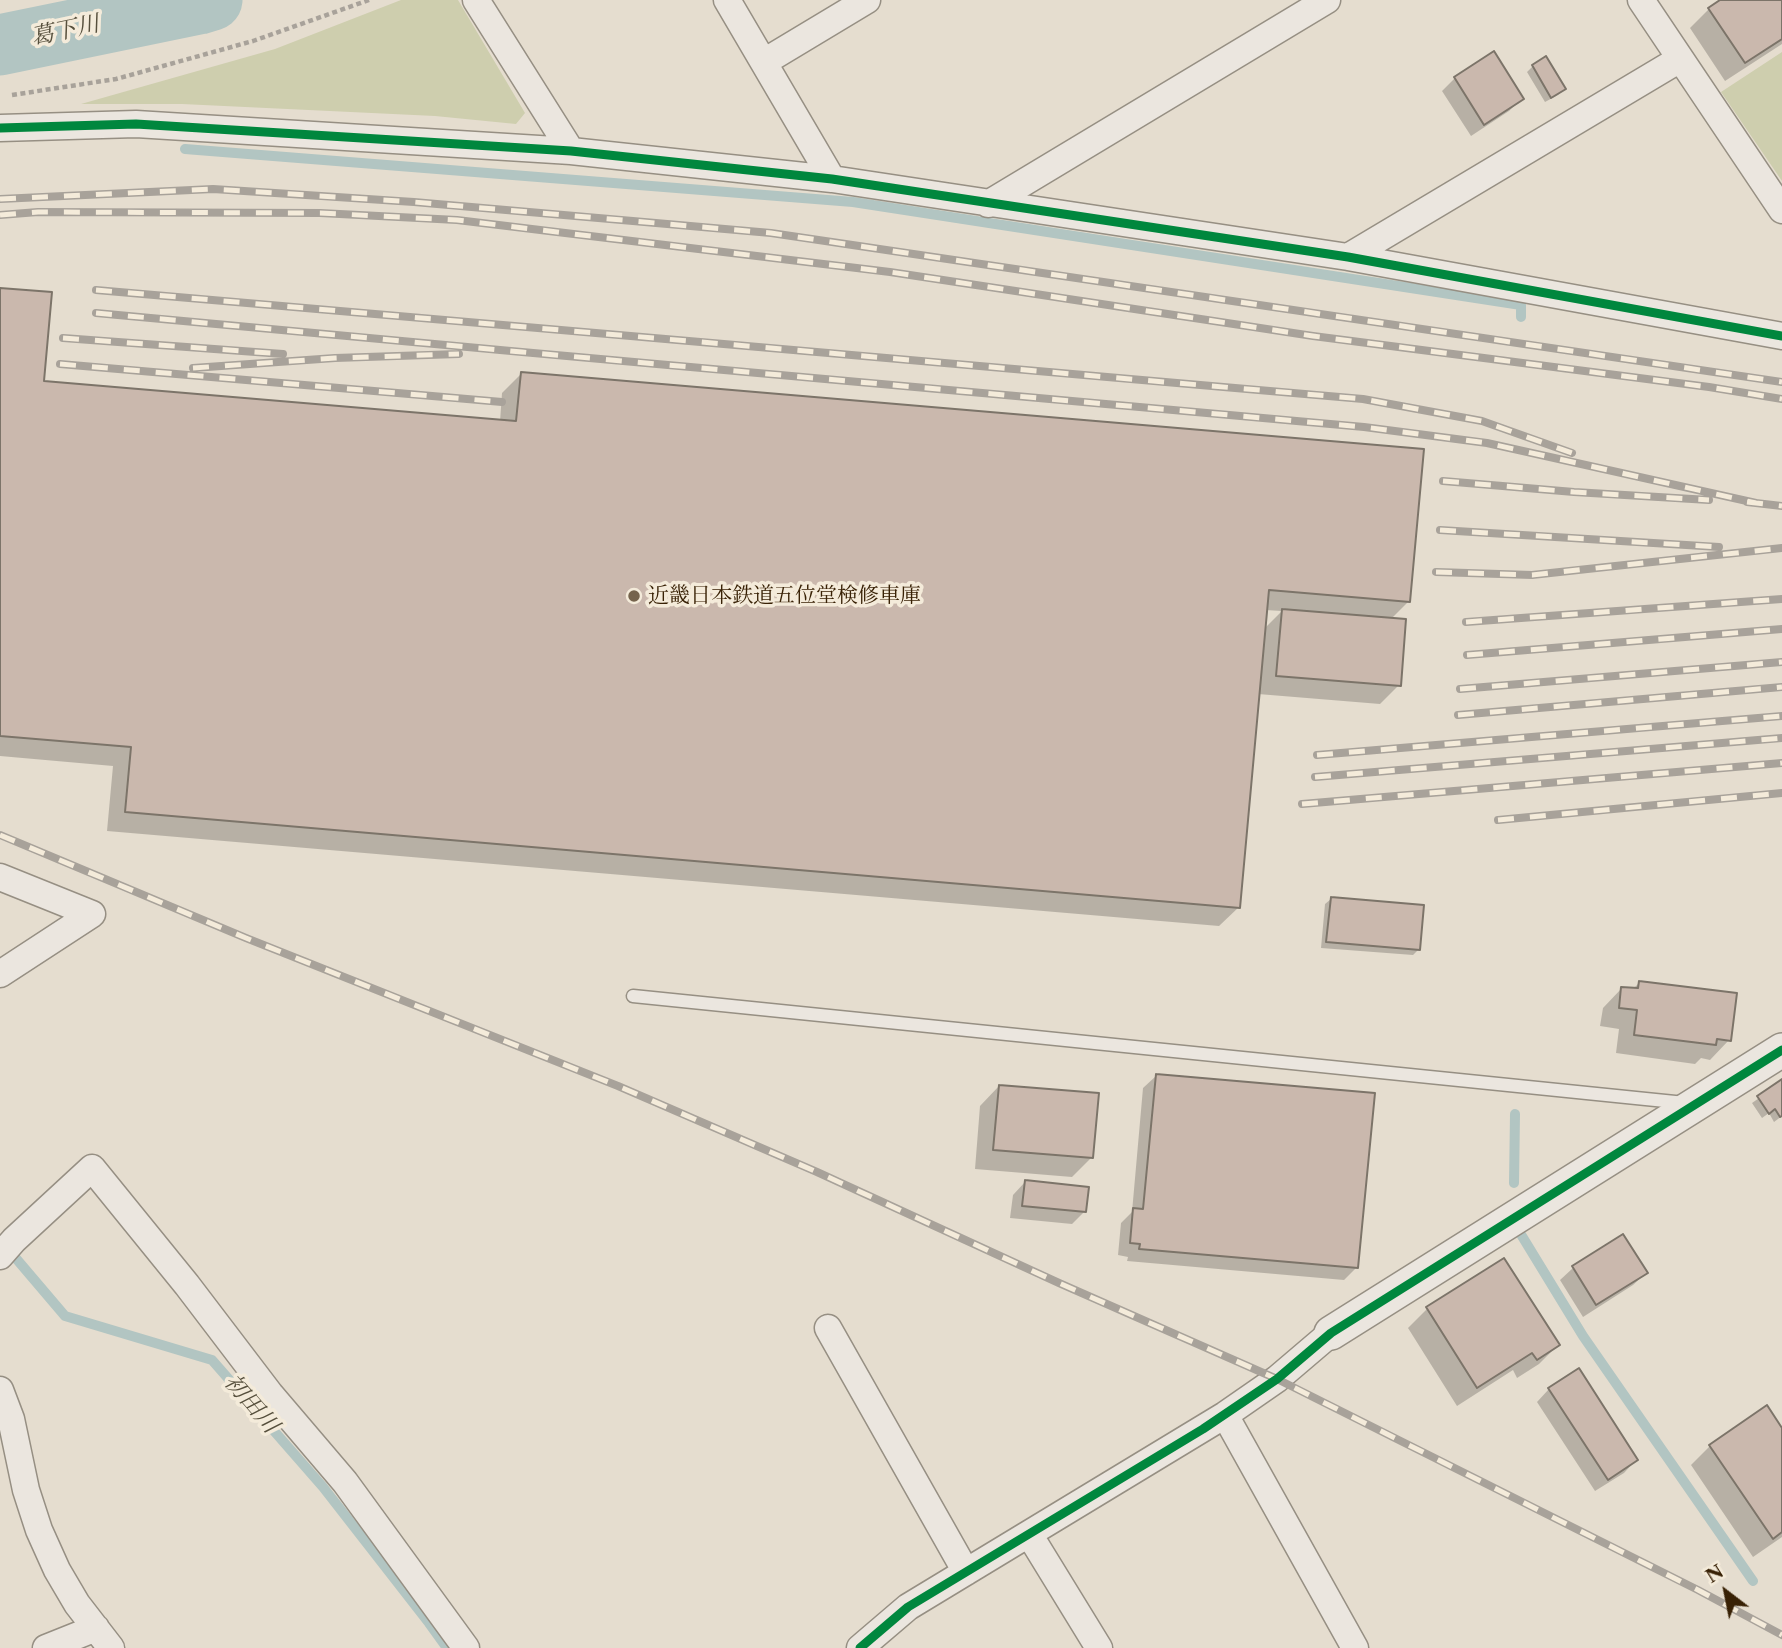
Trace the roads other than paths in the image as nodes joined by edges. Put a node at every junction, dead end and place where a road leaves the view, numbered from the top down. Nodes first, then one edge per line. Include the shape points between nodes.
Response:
1 (476, 0) edge
2 (727, 0) edge
3 (867, 0) edge
4 (1327, 0) edge
5 (1641, 0) edge
6 (1680, 59) junction
7 (764, 62) junction
8 (0, 128) edge
9 (570, 151) junction
10 (832, 179) junction
11 (988, 204) junction
12 (1782, 210) edge
13 (1348, 257) junction
14 (1782, 336) edge
15 (0, 877) edge
16 (0, 974) edge
17 (634, 996) dead end
18 (1782, 1050) edge
19 (1696, 1104) junction
20 (7, 1248) edge
21 (828, 1328) dead end
22 (1331, 1334) joint
23 (0, 1390) edge
24 (1225, 1415) junction
25 (1029, 1534) junction
26 (967, 1572) junction
27 (104, 1638) edge
28 (46, 1648) edge
29 (466, 1648) edge
30 (860, 1648) edge
31 (1099, 1648) edge
32 (1355, 1648) edge

1 - 9 street
2 - 7 street
3 - 7 street
4 - 11 street
5 - 6 street
6 - 12 street
6 - 13 street
7 - 10 street
8 - 9 street via 136,124
9 - 10 street
10 - 11 street
11 - 13 street
13 - 14 street
15 - 16 street via 92,914
17 - 19 lane
18 - 19 street
19 - 22 street
20 - 29 street via 92,1168 345,1482
21 - 26 street
22 - 24 street via 1278,1379
23 - 27 street via 39,1530 77,1604
24 - 25 street
24 - 32 street
25 - 26 street
25 - 31 street
26 - 30 street via 908,1607
27 - 28 street

